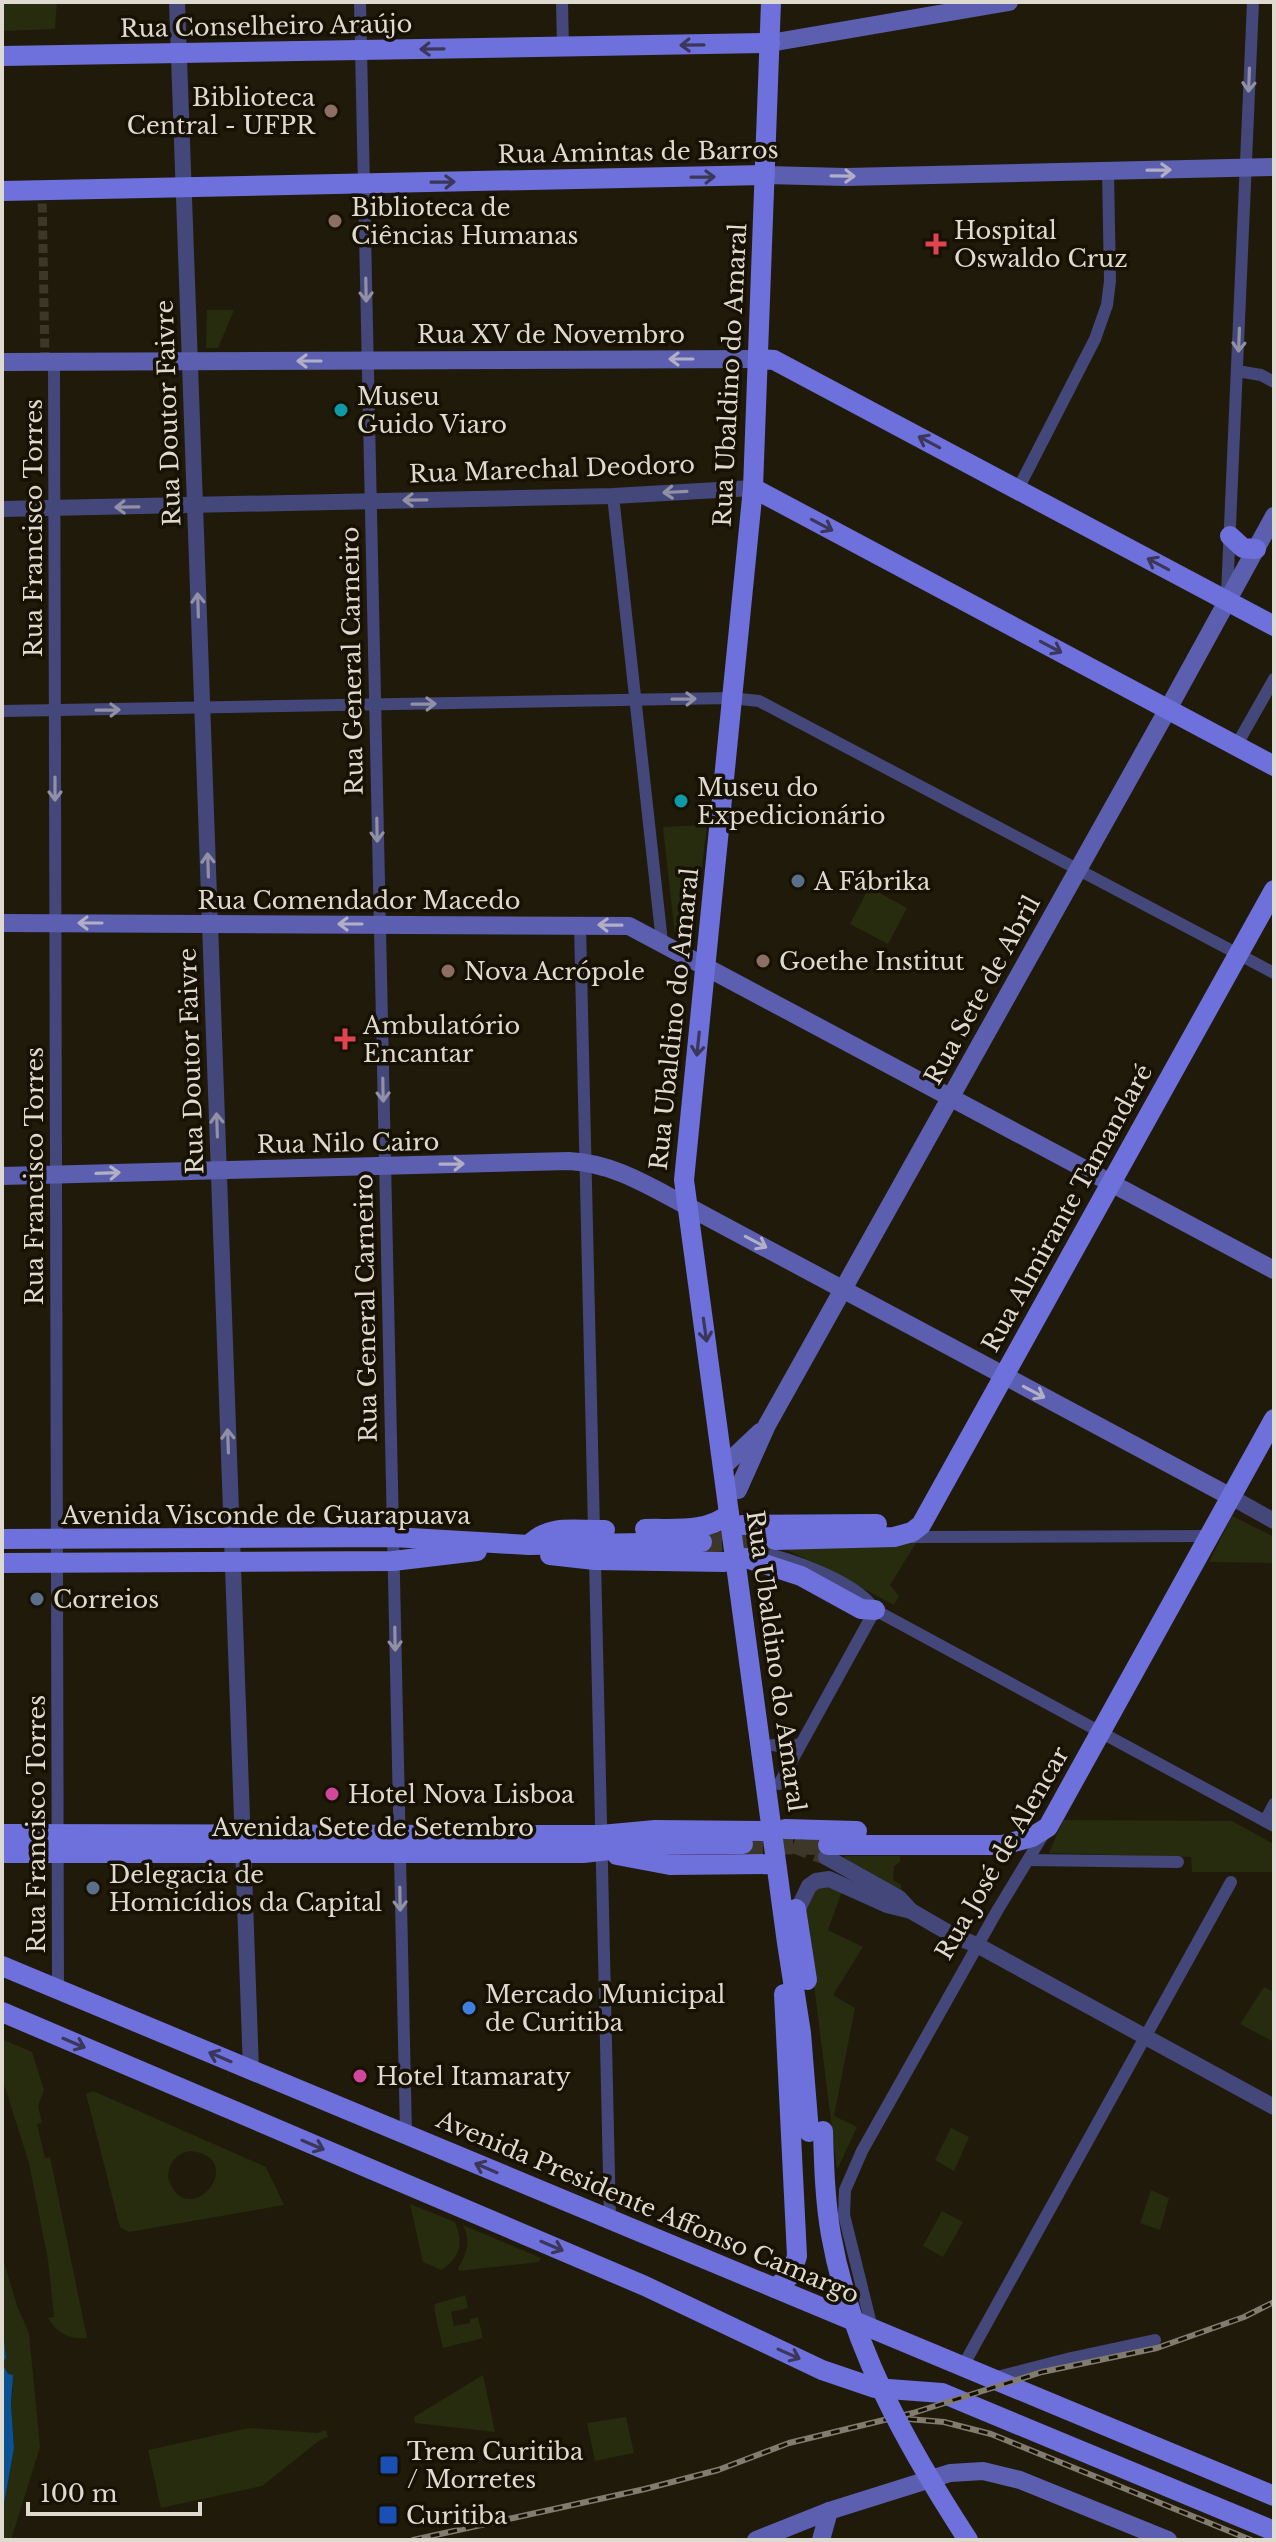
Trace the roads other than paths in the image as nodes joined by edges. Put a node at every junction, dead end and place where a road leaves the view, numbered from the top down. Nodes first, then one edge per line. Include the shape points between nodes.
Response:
1 (177, 2) edge
2 (360, 2) edge
3 (562, 2) edge
4 (771, 2) edge
5 (1009, 2) edge
6 (1253, 2) edge
7 (770, 43) junction
8 (563, 47) junction
9 (361, 50) junction
10 (179, 53) junction
11 (2, 56) edge
12 (1246, 167) junction
13 (1274, 167) edge
14 (1108, 171) junction
15 (765, 175) junction
16 (365, 184) junction
17 (184, 187) junction
18 (2, 191) edge
19 (759, 359) junction
20 (190, 361) junction
21 (367, 361) junction
22 (2, 362) edge
23 (54, 362) junction
24 (1237, 371) junction
25 (1274, 382) edge
26 (753, 488) junction
27 (1018, 489) junction
28 (613, 496) junction
29 (370, 501) junction
30 (195, 505) junction
31 (55, 508) junction
32 (2, 509) edge
33 (1274, 516) edge
34 (1230, 536) junction
35 (1256, 549) junction
36 (1227, 600) junction
37 (1274, 626) edge
38 (1274, 679) edge
39 (731, 698) junction
40 (635, 700) junction
41 (375, 705) junction
42 (202, 708) junction
43 (1168, 709) junction
44 (2, 711) edge
45 (55, 711) junction
46 (1236, 746) junction
47 (1274, 766) edge
48 (1078, 868) junction
49 (1274, 890) edge
50 (2, 923) edge
51 (56, 923) junction
52 (210, 924) junction
53 (379, 924) junction
54 (580, 925) junction
55 (662, 942) junction
56 (1238, 954) junction
57 (706, 966) junction
58 (1274, 973) edge
59 (950, 1097) junction
60 (585, 1163) junction
61 (385, 1166) junction
62 (219, 1170) junction
63 (56, 1175) junction
64 (2, 1176) edge
65 (1111, 1183) junction
66 (687, 1206) junction
67 (1274, 1270) edge
68 (843, 1289) junction
69 (1004, 1376) junction
70 (1274, 1419) edge
71 (767, 1425) junction
72 (724, 1466) junction
73 (738, 1490) joint
74 (1231, 1497) junction
75 (736, 1519) junction
76 (1274, 1521) edge
77 (929, 1526) junction
78 (594, 1530) junction
79 (1209, 1536) junction
80 (393, 1537) junction
81 (232, 1538) junction
82 (2, 1539) edge
83 (57, 1539) junction
84 (158, 1539) junction
85 (702, 1542) tunnel mouth
86 (529, 1545) junction
87 (774, 1547) joint
88 (741, 1559) junction
89 (595, 1560) junction
90 (5, 1561) edge
91 (393, 1561) junction
92 (232, 1562) junction
93 (57, 1563) junction
94 (116, 1563) junction
95 (875, 1610) junction
96 (1101, 1732) junction
97 (799, 1744) junction
98 (773, 1745) junction
99 (779, 1784) junction
100 (1274, 1804) edge
101 (1269, 1823) edge
102 (778, 1830) junction
103 (1040, 1832) junction
104 (2, 1834) edge
105 (601, 1843) junction
106 (58, 1844) junction
107 (243, 1844) junction
108 (400, 1844) junction
109 (743, 1844) tunnel mouth
110 (827, 1851) joint
111 (2, 1853) edge
112 (1028, 1860) junction
113 (1178, 1862) dead end
114 (776, 1864) junction
115 (1231, 1882) dead end
116 (911, 1911) junction
117 (796, 1913) junction
118 (980, 1940) junction
119 (787, 1943) junction
120 (2, 1966) edge
121 (58, 1989) junction
122 (2, 2012) edge
123 (1145, 2037) junction
124 (251, 2070) junction
125 (1274, 2107) edge
126 (816, 2132) junction
127 (406, 2134) junction
128 (610, 2219) junction
129 (775, 2288) junction
130 (872, 2328) junction
131 (1155, 2340) dead end
132 (963, 2366) junction
133 (993, 2378) junction
134 (1274, 2496) edge
135 (829, 2511) junction
136 (1274, 2531) edge
137 (756, 2540) edge
138 (821, 2540) edge
139 (953, 2540) edge
140 (968, 2540) edge
141 (1168, 2540) edge

1 - 10 street, Rua Doutor Faivre
2 - 9 street, Rua General Carneiro
3 - 8 street
4 - 7 main road, Rua Ubaldino do Amaral
5 - 7 main road
6 -> 12 street
7 -> 8 main road, Rua Conselheiro Araújo
7 - 15 main road, Rua Ubaldino do Amaral
8 -> 9 main road, Rua Conselheiro Araújo
9 - 10 main road, Rua Conselheiro Araújo
9 - 16 street, Rua General Carneiro
10 - 11 main road, Rua Conselheiro Araújo
10 - 17 street, Rua Doutor Faivre
12 - 13 main road, Rua Amintas de Barros
14 -> 12 main road, Rua Amintas de Barros
12 -> 24 street
15 -> 14 main road, Rua Amintas de Barros
14 - 27 street via 1107,305 1095,339
16 -> 15 main road, Rua Amintas de Barros
15 - 19 main road, Rua Ubaldino do Amaral
16 - 17 main road, Rua Amintas de Barros
16 -> 21 street, Rua General Carneiro
17 - 18 main road, Rua Amintas de Barros
17 - 20 street, Rua Doutor Faivre
19 -> 21 main road, Rua XV de Novembro
19 - 26 main road, Rua Ubaldino do Amaral
27 -> 19 main road, Rua XV de Novembro via 774,360
21 -> 20 main road, Rua XV de Novembro
20 - 23 main road, Rua XV de Novembro
20 - 30 street, Rua Doutor Faivre
21 - 29 street, Rua General Carneiro
22 - 23 main road, Rua XV de Novembro
23 - 31 street, Rua Francisco Torres
24 - 25 street
24 - 34 street
26 -> 28 street, Rua Marechal Deodoro
26 - 39 main road, Rua Ubaldino do Amaral
26 -> 43 main road
36 -> 27 main road, Rua XV de Novembro
28 -> 29 street, Rua Marechal Deodoro
28 - 40 street
29 - 30 street, Rua Marechal Deodoro
29 - 41 street, Rua General Carneiro
30 -> 31 street, Rua Marechal Deodoro
42 -> 30 street, Rua Doutor Faivre
31 - 32 street, Rua Marechal Deodoro
31 - 45 street, Rua Francisco Torres
33 - 35 main road, Rua Sete de Abril
34 - 35 main road via 1243,548
34 - 36 street
35 - 36 main road, Rua Sete de Abril
36 - 37 main road, Rua XV de Novembro
36 - 43 main road, Rua Sete de Abril
38 - 46 street
40 -> 39 street
39 - 48 street via 772,705
39 - 57 main road, Rua Ubaldino do Amaral
41 -> 40 street
40 - 55 street
41 - 42 street
41 -> 53 street, Rua General Carneiro
45 -> 42 street
52 -> 42 street, Rua Doutor Faivre
43 - 46 main road
43 - 48 main road, Rua Sete de Abril
44 - 45 street
45 -> 51 street, Rua Francisco Torres
46 - 47 main road
48 - 56 street
48 - 59 main road, Rua Sete de Abril
49 - 56 main road, Rua Almirante Tamandaré
50 - 51 main road, Rua Comendador Macedo
52 -> 51 main road, Rua Comendador Macedo
51 - 63 street, Rua Francisco Torres
53 -> 52 main road, Rua Comendador Macedo
62 -> 52 street, Rua Doutor Faivre
53 - 54 main road, Rua Comendador Macedo
53 -> 61 street, Rua General Carneiro
55 -> 54 main road, Rua Comendador Macedo via 629,926
54 - 60 street
55 - 57 main road, Rua Comendador Macedo
56 - 58 street
56 - 65 main road, Rua Almirante Tamandaré
57 - 59 main road, Rua Comendador Macedo
57 -> 66 main road, Rua Ubaldino do Amaral via 684,1180
59 - 65 main road, Rua Comendador Macedo
59 - 68 main road, Rua Sete de Abril
61 -> 60 main road, Rua Nilo Cairo
60 - 66 main road, Rua Nilo Cairo via 615,1170
60 - 78 street
61 - 62 main road, Rua Nilo Cairo
61 - 80 street, Rua General Carneiro
63 -> 62 main road, Rua Nilo Cairo
81 -> 62 street, Rua Doutor Faivre
63 - 64 main road, Rua Nilo Cairo
63 - 83 street, Rua Francisco Torres
65 - 67 main road, Rua Comendador Macedo
65 - 69 main road, Rua Almirante Tamandaré
66 -> 68 main road, Rua Nilo Cairo
66 -> 72 main road, Rua Ubaldino do Amaral
68 - 69 main road, Rua Nilo Cairo
68 - 71 main road, Rua Sete de Abril
69 -> 74 main road, Rua Nilo Cairo
69 - 77 main road, Rua Almirante Tamandaré
70 - 74 main road, Rua José de Alencar
71 - 72 main road
71 - 73 main road, Rua Sete de Abril
72 - 75 main road, Rua Ubaldino do Amaral
73 - 75 main road, Rua Ubaldino do Amaral
74 - 76 street
74 - 79 main road, Rua José de Alencar
75 - 77 main road
75 - 78 main road via 707,1527
75 - 88 main road, Rua Ubaldino do Amaral
77 - 79 street
77 - 87 main road via 894,1537
78 - 86 main road via 552,1530
79 - 96 main road, Rua José de Alencar
80 - 81 main road, Avenida Visconde de Guarapuava
80 - 86 main road, Avenida Visconde de Guarapuava
80 - 91 street, Rua General Carneiro
81 - 84 main road, Avenida Visconde de Guarapuava
81 - 92 street, Rua Doutor Faivre
82 - 83 main road, Avenida Visconde de Guarapuava
83 - 84 main road, Avenida Visconde de Guarapuava
83 - 93 street, Rua Francisco Torres
84 - 94 main road
85 - 86 main road, Avenida Visconde de Guarapuava
86 - 89 main road via 555,1556
86 - 91 main road, Avenida Visconde de Guarapuava
87 - 95 street via 868,1599
88 - 89 main road
88 - 95 main road via 801,1576 861,1609
88 - 98 main road, Rua Ubaldino do Amaral
88 - 102 main road, Rua Ubaldino do Amaral
89 - 105 street
90 - 93 main road, Avenida Visconde de Guarapuava
91 - 92 main road, Avenida Visconde de Guarapuava
91 -> 108 street, Rua General Carneiro
92 - 94 main road, Avenida Visconde de Guarapuava
92 - 107 street, Rua Doutor Faivre
93 - 94 main road, Avenida Visconde de Guarapuava
93 - 106 street, Rua Francisco Torres
95 - 96 street
95 - 97 street
96 - 101 street
96 - 103 main road, Rua José de Alencar
97 - 98 street
97 - 99 street
98 - 99 main road, Rua Ubaldino do Amaral
99 - 102 main road, Rua Ubaldino do Amaral
100 - 101 street
102 - 103 main road
102 - 105 main road via 655,1830
102 - 114 main road, Rua Ubaldino do Amaral
102 - 117 main road, Rua Ubaldino do Amaral
103 - 110 main road via 1003,1845
103 - 112 street, Rua José de Alencar
104 - 106 main road, Avenida Sete de Setembro
105 - 108 main road, Avenida Sete de Setembro
105 - 109 main road, Avenida Sete de Setembro
105 - 114 main road via 670,1865
105 - 128 street
106 - 107 main road, Avenida Sete de Setembro
106 - 111 main road, Avenida Sete de Setembro
106 - 121 street, Rua Francisco Torres
107 - 108 main road, Avenida Sete de Setembro
107 - 124 street, Rua Doutor Faivre
108 -> 127 street, Rua General Carneiro
110 - 116 street
112 - 113 street
112 - 118 street, Rua José de Alencar
114 - 119 main road, Rua Ubaldino do Amaral
115 - 123 street
116 - 117 street via 829,1879 809,1886
116 - 118 street via 956,1937
117 - 126 main road, Rua Ubaldino do Amaral via 817,2052
118 - 123 street
118 - 130 street, Rua José de Alencar via 848,2182 844,2215
119 - 126 main road, Rua Ubaldino do Amaral
119 - 129 main road via 784,1988 797,2256 791,2275
120 - 121 main road, Avenida Presidente Affonso Camargo
124 -> 121 main road, Avenida Presidente Affonso Camargo
122 -> 136 main road via 645,2286 822,2370 875,2388 942,2393
123 - 125 street
123 - 132 street
124 - 127 main road, Avenida Presidente Affonso Camargo
126 - 139 main road via 814,2209 838,2319 892,2439
126 - 140 main road, bridge via 831,2237 860,2340 913,2451
128 -> 127 main road, Avenida Presidente Affonso Camargo
128 - 129 main road, Avenida Presidente Affonso Camargo
129 - 130 main road, Avenida Presidente Affonso Camargo
130 - 132 main road, Avenida Presidente Affonso Camargo
131 - 133 street
132 - 133 main road, Avenida Presidente Affonso Camargo
133 - 134 main road, Avenida Presidente Affonso Camargo
135 - 137 main road
135 - 138 main road
135 - 141 main road via 931,2477 983,2471 1030,2484

